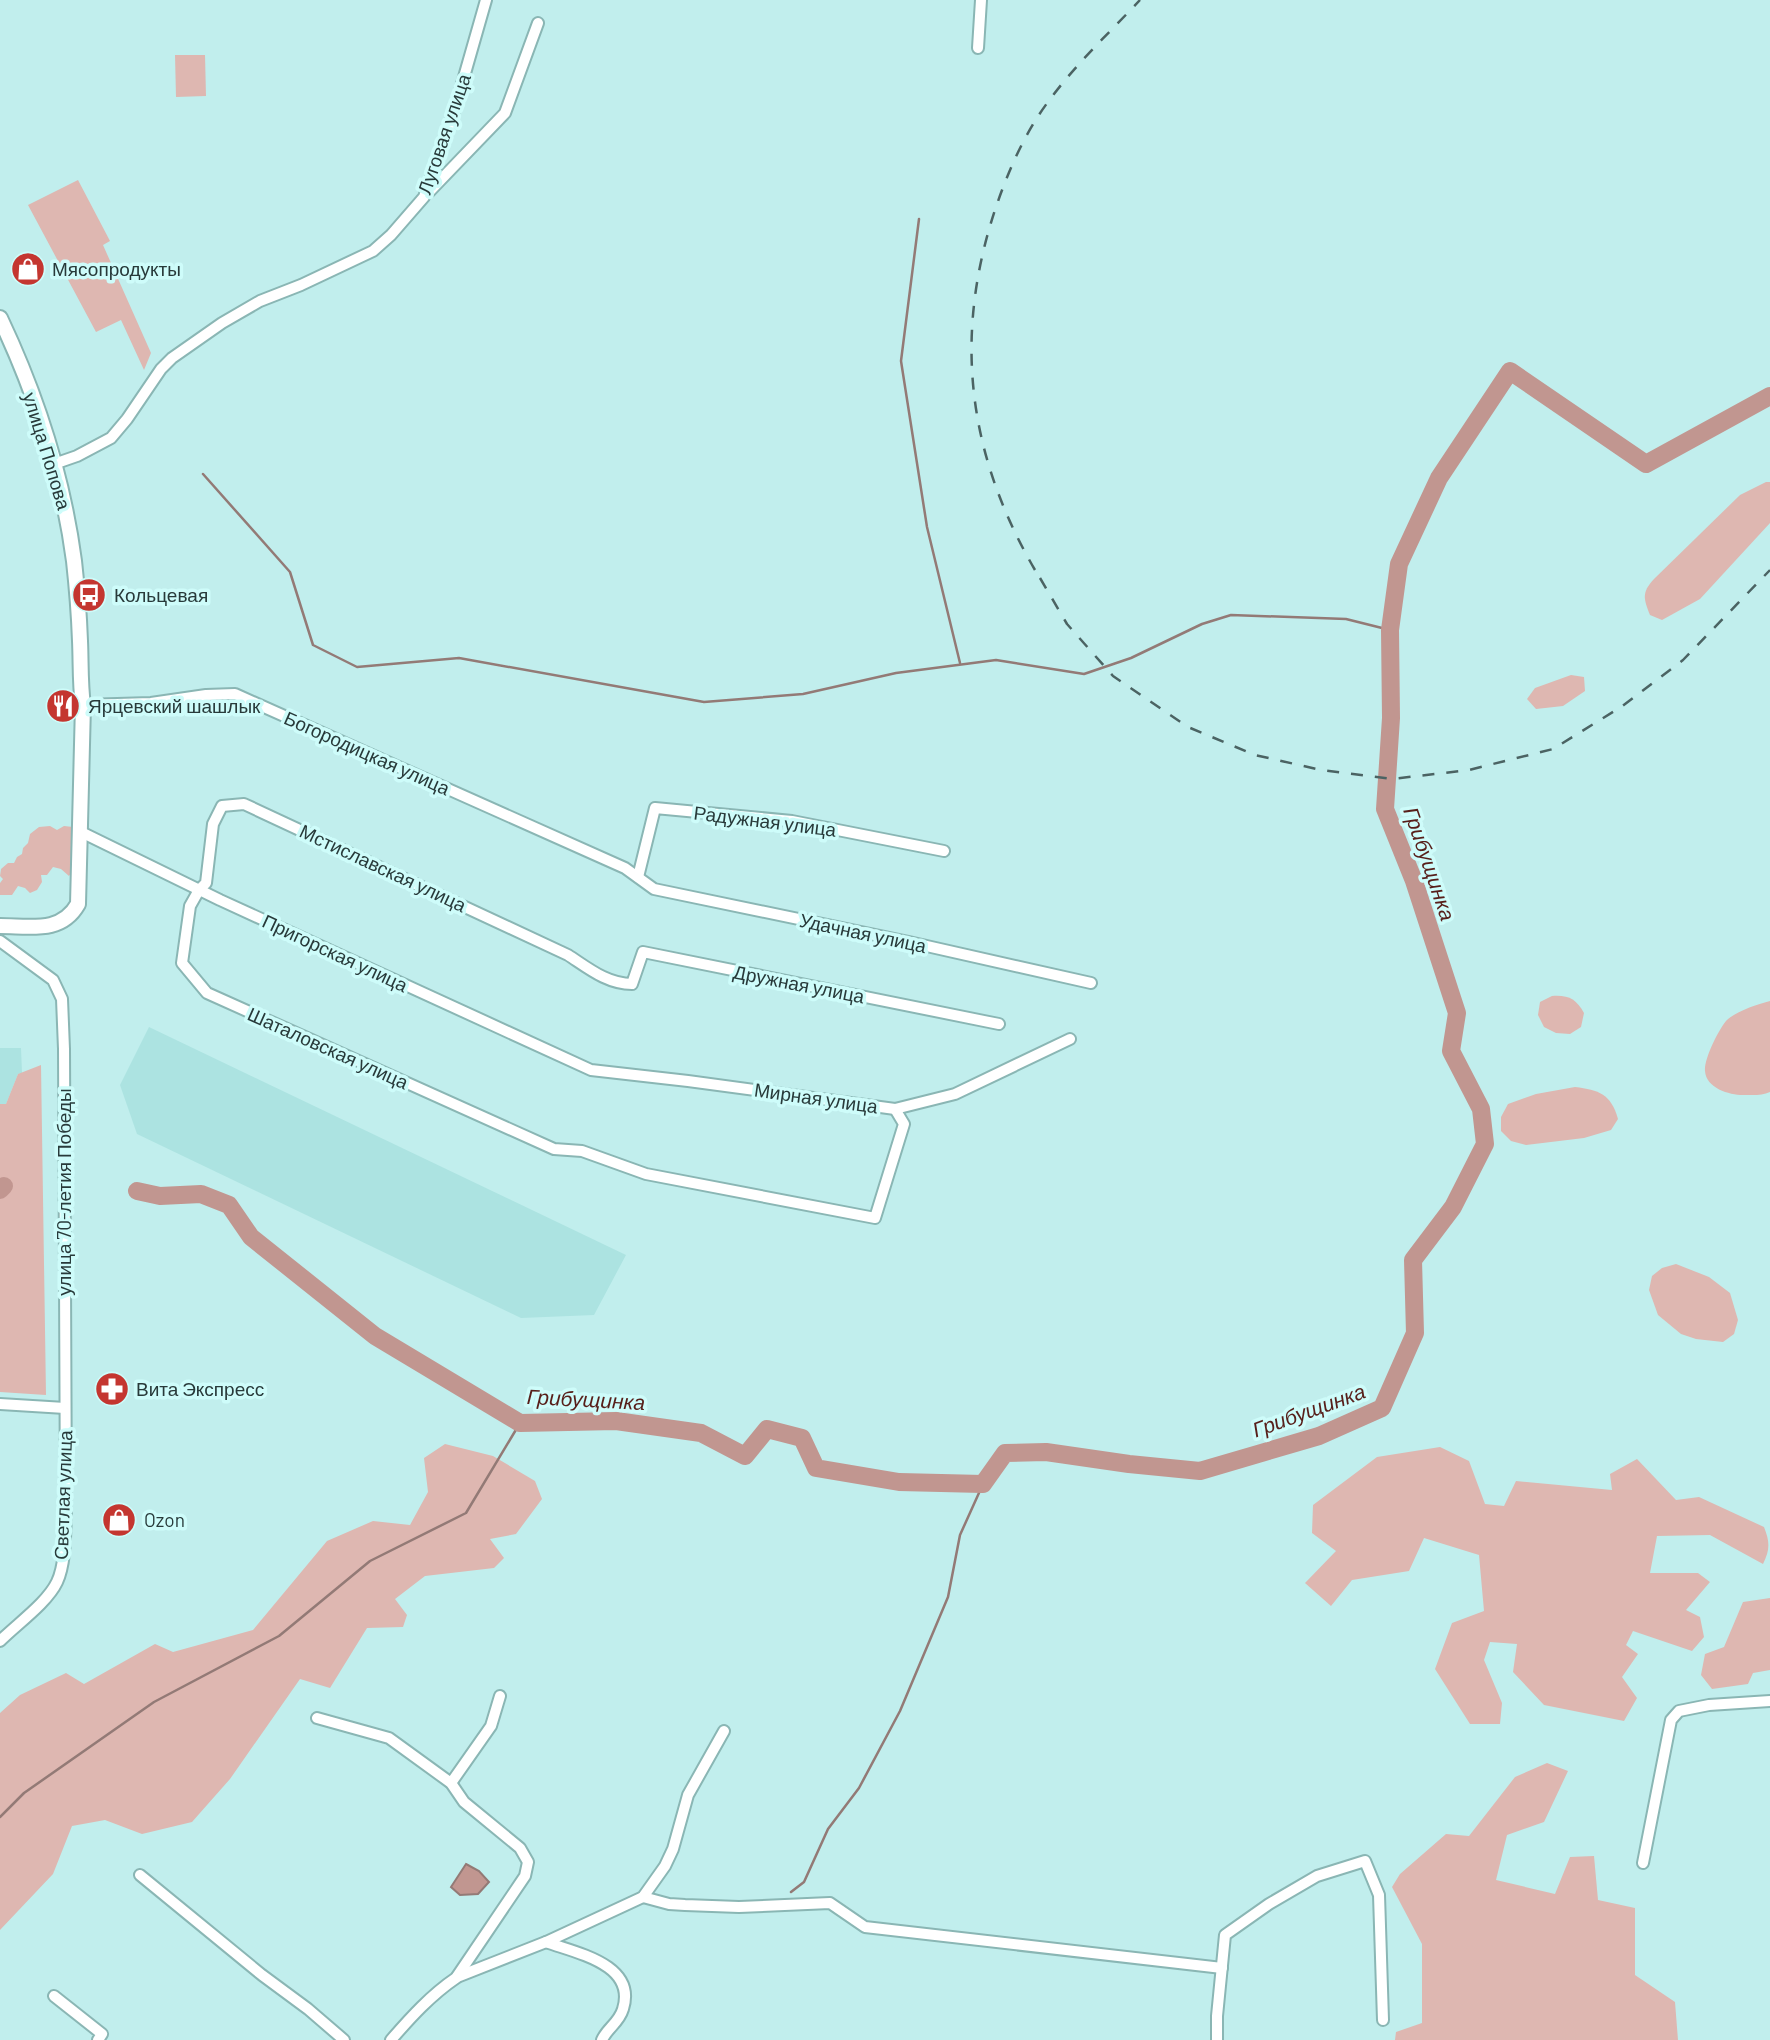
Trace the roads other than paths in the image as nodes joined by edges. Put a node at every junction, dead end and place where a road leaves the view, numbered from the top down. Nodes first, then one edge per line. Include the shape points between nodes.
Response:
1 (486, 0) edge
2 (981, 0) edge
3 (538, 23) dead end
4 (978, 48) dead end
5 (424, 197) junction
6 (0, 318) edge
7 (54, 464) junction
8 (83, 705) junction
9 (81, 832) junction
10 (944, 850) dead end
11 (638, 877) junction
12 (199, 890) junction
13 (0, 926) edge
14 (0, 941) edge
15 (1091, 983) dead end
16 (621, 984) joint
17 (999, 1024) dead end
18 (1070, 1039) dead end
19 (591, 1070) joint
20 (895, 1109) junction
21 (0, 1404) edge
22 (65, 1408) junction
23 (0, 1641) edge
24 (500, 1696) dead end
25 (1770, 1701) edge
26 (317, 1718) dead end
27 (724, 1731) dead end
28 (451, 1783) junction
29 (1643, 1863) dead end
30 (140, 1875) dead end
31 (643, 1897) junction
32 (546, 1942) junction
33 (1222, 1968) junction
34 (456, 1978) junction
35 (54, 1996) dead end
36 (1383, 2020) dead end
37 (98, 2040) edge
38 (344, 2040) edge
39 (391, 2040) edge
40 (602, 2040) edge
41 (1217, 2040) edge

1 - 5 street, Луговая улица
2 - 4 street
3 - 5 street via 505,113
5 - 7 street, Луговая улица via 373,251 260,301 172,358 111,438
6 - 7 street, улица Попова
7 - 8 street, улица Попова via 74,563
8 - 9 street, улица Попова
8 - 11 street, Богородицкая улица via 235,694
9 - 12 street, Пригорская улица
9 - 13 street, улица Попова via 78,904 66,920 46,926
10 - 11 street, Радужная улица via 792,821 655,808
11 - 15 street, Удачная улица via 654,890
12 - 16 street, Мстиславская улица via 206,883 213,824 222,806 244,804
12 - 19 street, Пригорская улица
12 - 20 street, Шаталовская улица via 190,906 182,963 207,993 554,1149 582,1152 646,1174 875,1218 904,1124
14 - 22 street, улица 70-летия Победы via 53,980 62,999
16 - 17 street, Дружная улица via 632,984 643,952
18 - 20 street, Мирная улица via 955,1094
19 - 20 street, Мирная улица
21 - 22 street
22 - 23 street, Светлая улица via 66,1511 59,1579 51,1593
24 - 28 street via 491,1726
25 - 29 street via 1709,1705 1679,1711 1671,1720
26 - 28 street via 389,1738
27 - 31 street via 688,1795 666,1866
28 - 34 street via 464,1802 520,1848 528,1862 525,1876
30 - 38 street
31 - 32 street
31 - 33 street via 698,1906 830,1903 865,1927
32 - 34 street
32 - 40 street via 597,1961 621,1979 623,2008 618,2022
33 - 36 street via 1225,1935 1317,1876 1365,1861 1380,1895
33 - 41 street
34 - 39 street
35 - 37 street via 102,2034

